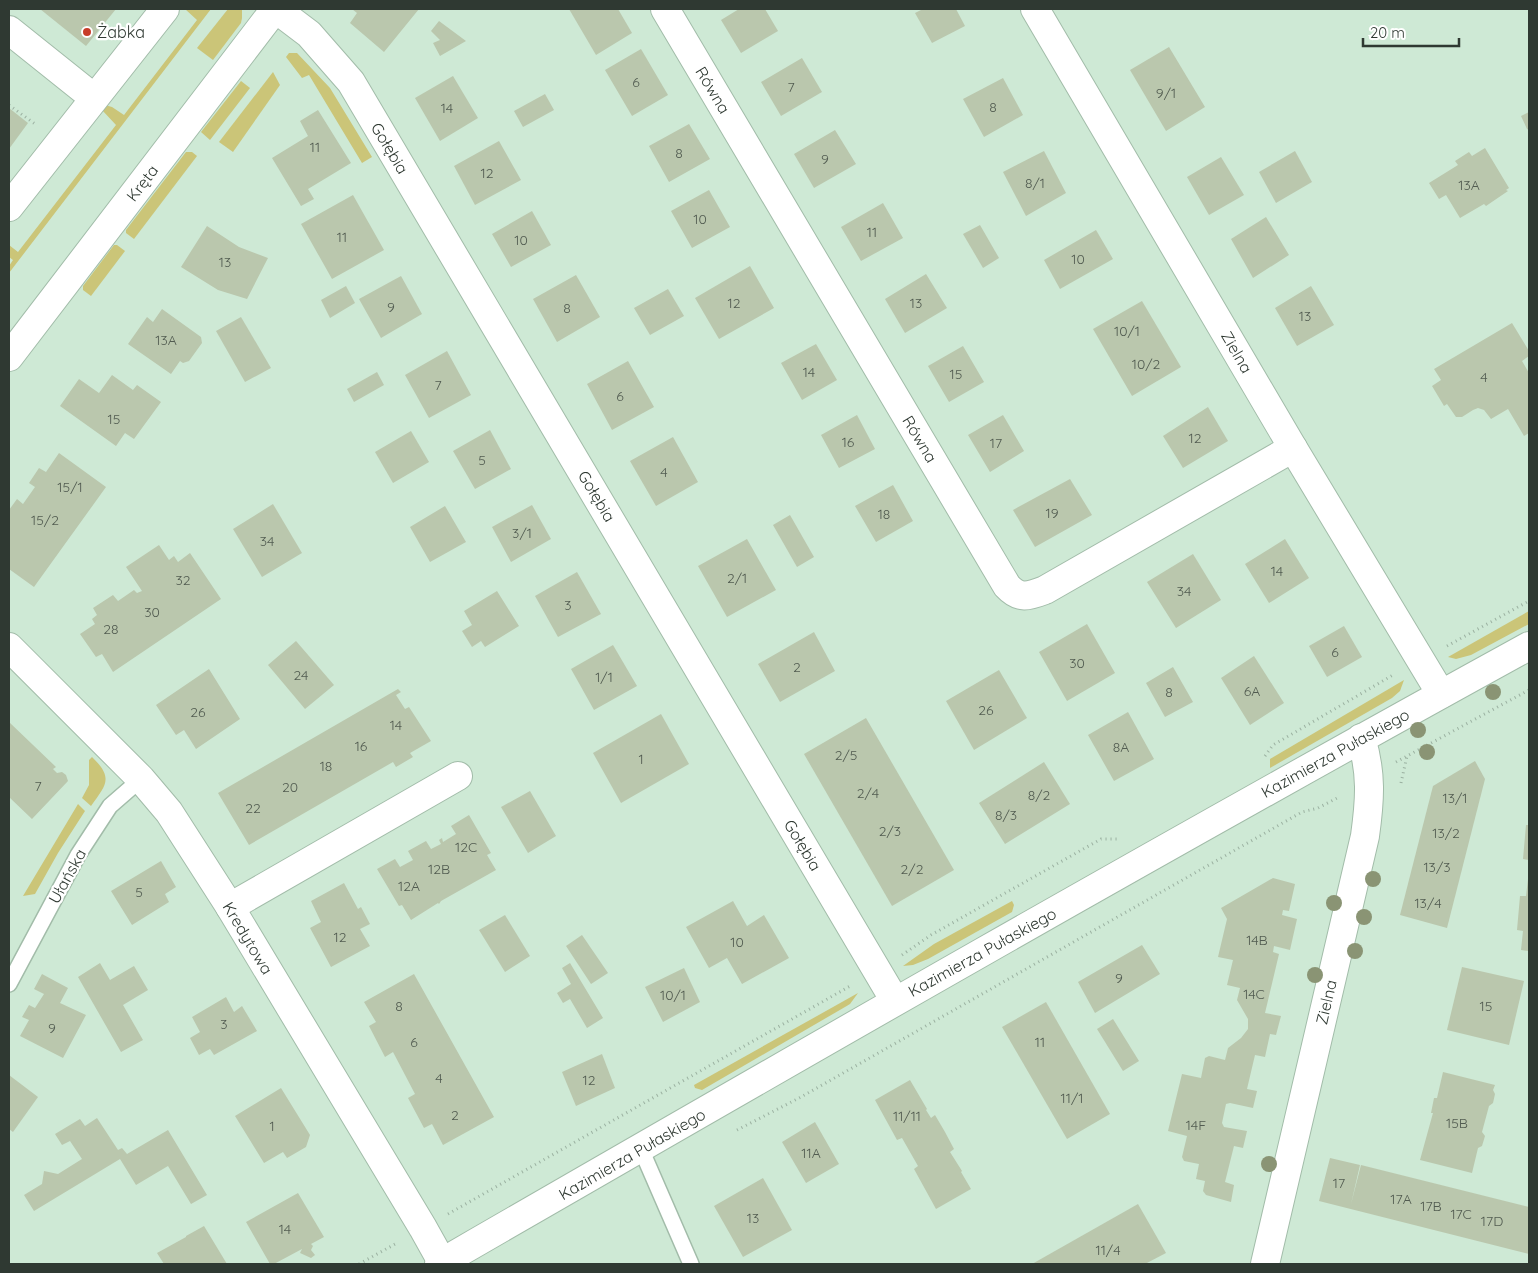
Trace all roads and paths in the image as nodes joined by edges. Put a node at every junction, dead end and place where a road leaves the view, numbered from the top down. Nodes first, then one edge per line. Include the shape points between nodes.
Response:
1 (165, 9) edge
2 (276, 9) edge
3 (665, 9) edge
4 (1035, 9) edge
5 (9, 30) edge
6 (94, 98) junction
7 (9, 207) edge
8 (9, 357) edge
9 (1293, 448) junction
10 (1529, 600) edge
11 (1529, 646) edge
12 (9, 647) edge
13 (1444, 648) dead end
14 (1400, 671) dead end
15 (1529, 690) edge
16 (1441, 694) junction
17 (1361, 738) junction
18 (1263, 759) dead end
19 (1396, 762) dead end
20 (458, 776) dead end
21 (141, 779) junction
22 (1342, 795) dead end
23 (1127, 838) dead end
24 (230, 907) junction
25 (895, 959) dead end
26 (858, 981) dead end
27 (9, 984) edge
28 (895, 1001) junction
29 (735, 1131) dead end
30 (641, 1149) junction
31 (444, 1216) dead end
32 (403, 1239) dead end
33 (441, 1263) edge
34 (359, 1264) edge
35 (691, 1264) edge
36 (1265, 1264) edge

1 - 6 street
2 - 8 street, Kręta
2 - 28 street, Gołębia via 309,34 351,82
3 - 9 street, Równa via 1013,593 1022,596 1045,590
4 - 9 street, Zielna
5 - 6 street
6 - 7 street
9 - 16 street, Zielna
10 - 13 path
11 - 16 street, Kazimierza Pułaskiego
12 - 21 street, Kredytowa
14 - 18 path via 1273,745
15 - 19 path
16 - 17 street, Kazimierza Pułaskiego
17 - 28 street, Kazimierza Pułaskiego
17 - 36 street, Zielna via 1369,779 1365,836
20 - 24 street
21 - 24 street, Kredytowa via 169,812
21 - 27 lane, Ułańska via 110,806 78,855
22 - 29 path via 1318,808 1302,812 801,1097
23 - 25 path via 1101,839 931,935
24 - 33 street, Kredytowa
26 - 31 path
28 - 30 street, Kazimierza Pułaskiego
30 - 33 street, Kazimierza Pułaskiego
30 - 35 lane
32 - 34 path

